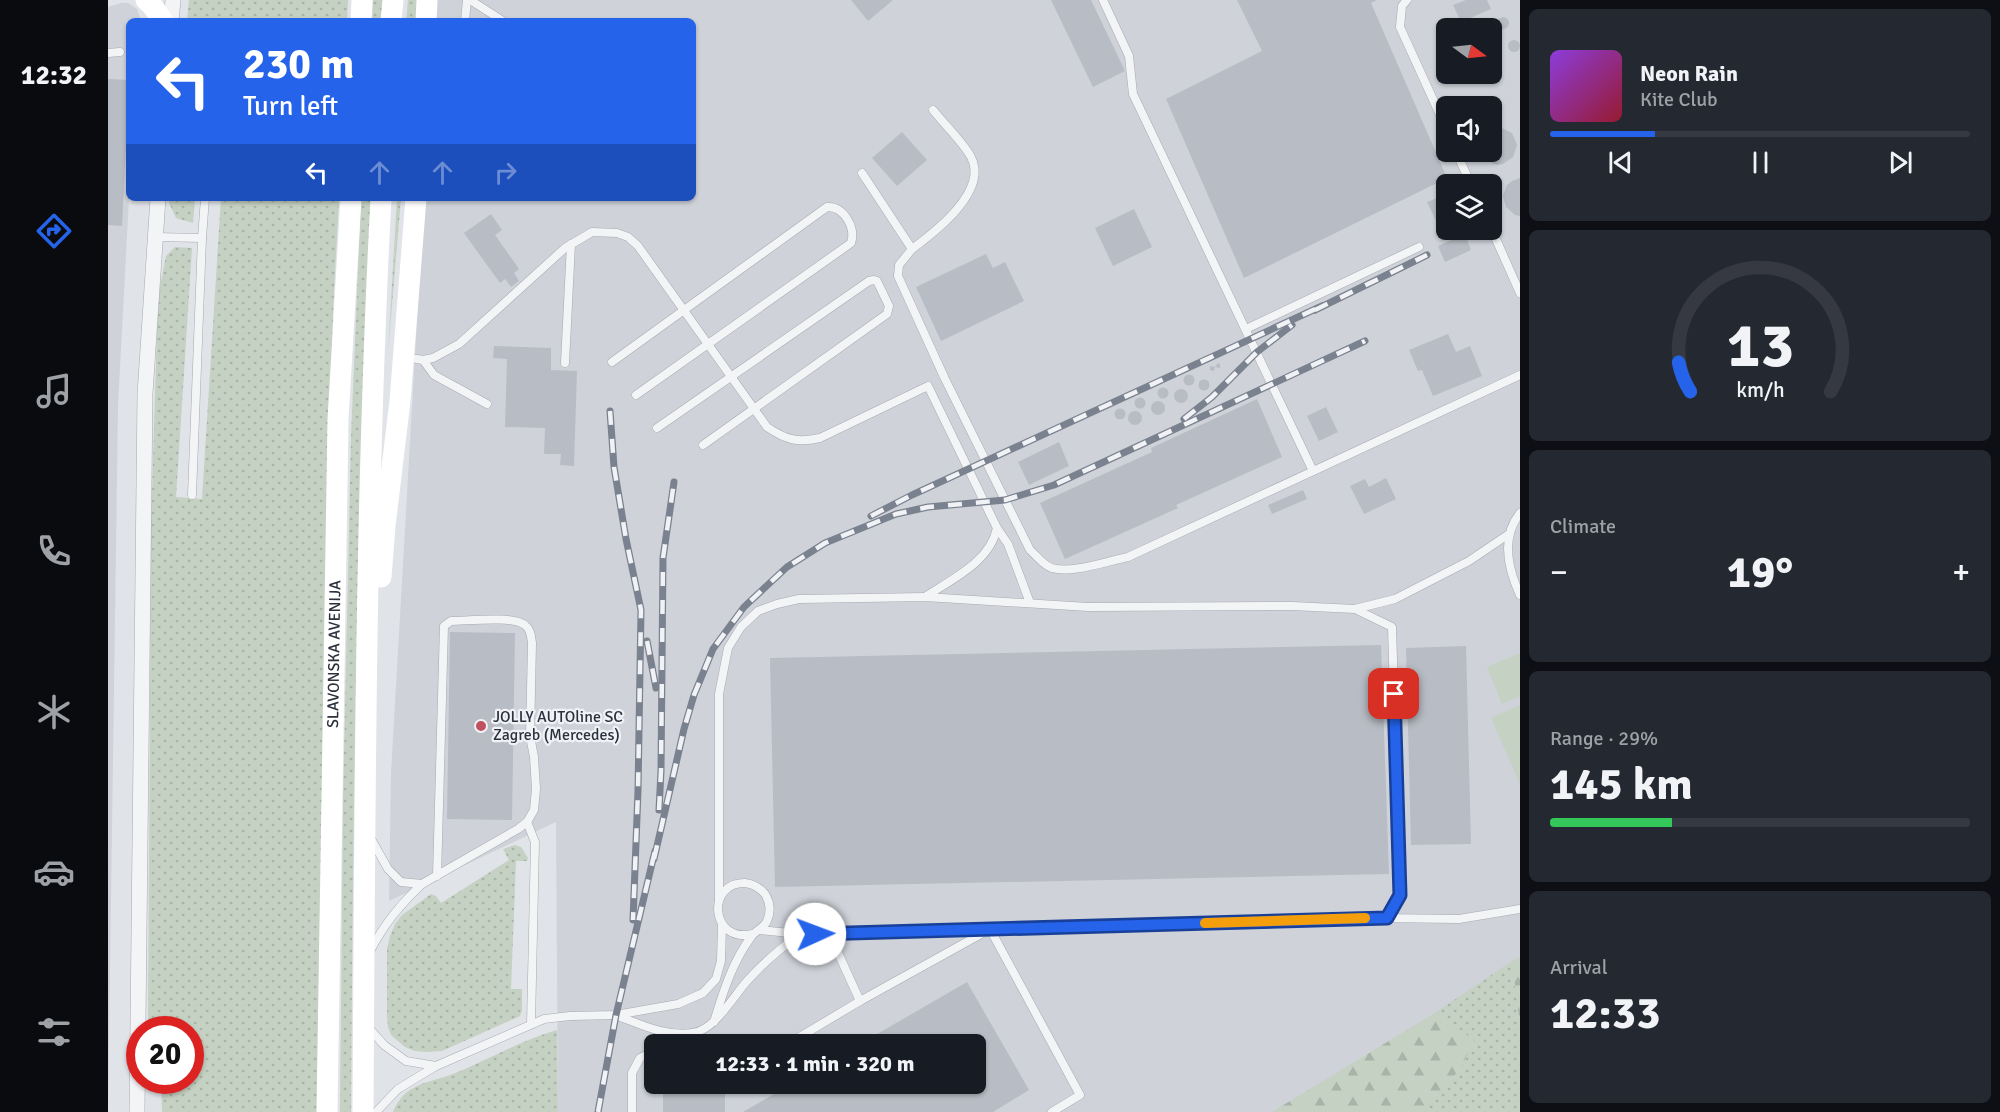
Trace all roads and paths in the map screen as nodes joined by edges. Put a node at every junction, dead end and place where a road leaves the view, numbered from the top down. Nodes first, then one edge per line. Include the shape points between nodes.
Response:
1 (146, 0) edge
2 (173, 0) edge
3 (362, 0) edge
4 (393, 0) edge
5 (427, 0) edge
6 (468, 0) edge
7 (1103, 0) edge
8 (1407, 0) edge
9 (161, 18) edge
10 (171, 18) edge
11 (361, 18) edge
12 (391, 18) edge
13 (426, 18) edge
14 (465, 18) edge
15 (498, 18) edge
16 (120, 52) dead end
17 (108, 53) edge
18 (1436, 106) edge
19 (933, 110) dead end
20 (862, 172) dead end
21 (158, 201) edge
22 (205, 201) edge
23 (351, 201) edge
24 (381, 201) edge
25 (416, 201) edge
26 (155, 237) junction
27 (202, 238) junction
28 (1496, 240) edge
29 (571, 244) junction
30 (1419, 247) dead end
31 (912, 249) junction
32 (1520, 293) edge
33 (684, 310) junction
34 (1246, 330) junction
35 (708, 342) junction
36 (413, 358) junction
37 (612, 362) dead end
38 (565, 363) dead end
39 (1520, 375) edge
40 (731, 376) junction
41 (636, 394) dead end
42 (487, 404) dead end
43 (754, 408) junction
44 (657, 428) dead end
45 (703, 445) dead end
46 (1313, 471) junction
47 (192, 495) dead end
48 (1520, 513) edge
49 (997, 528) junction
50 (1509, 534) junction
51 (1520, 595) edge
52 (925, 597) junction
53 (1030, 603) junction
54 (1355, 609) junction
55 (366, 659) junction
56 (527, 822) junction
57 (363, 826) junction
58 (437, 876) junction
59 (422, 884) junction
60 (719, 899) junction
61 (1520, 909) edge
62 (1387, 918) junction
63 (722, 925) junction
64 (990, 929) junction
65 (760, 930) junction
66 (829, 933) junction
67 (753, 934) junction
68 (800, 934) junction
69 (363, 963) junction
70 (860, 1000) junction
71 (616, 1015) junction
72 (363, 1022) junction
73 (714, 1022) junction
74 (531, 1024) junction
75 (804, 1034) edge
76 (644, 1056) edge
77 (436, 1066) junction
78 (137, 1112) edge
79 (327, 1112) edge
80 (363, 1112) edge
81 (376, 1112) edge
82 (632, 1112) edge
83 (1052, 1112) edge

1 - 9 main road
2 - 10 street
3 - 11 main road
4 - 12 main road
5 - 13 main road
6 - 14 lane
6 - 15 lane
7 - 34 lane via 1129,56 1133,94
8 - 18 lane via 1402,6 1400,27
16 - 17 lane
19 - 31 lane via 972,158 974,170 971,188 958,210
20 - 31 lane
21 - 26 street
22 - 27 lane
23 - 79 main road, SLAVONSKA AVENIJA via 338,418
24 - 55 main road, SLAVONSKA AVENIJA
25 - 36 main road
26 - 27 lane
26 - 78 street via 145,394
27 - 47 lane
28 - 32 lane
29 - 33 lane via 592,232 628,237
29 - 36 lane via 459,344 433,358
29 - 38 lane
30 - 34 lane
31 - 46 lane via 899,265 898,276 1030,550 1049,568 1079,567 1128,557
33 - 35 lane
33 - 35 lane via 827,207 844,213 853,232 851,243
33 - 37 lane
34 - 46 lane
35 - 40 lane
35 - 41 lane
36 - 42 lane via 434,375
36 - 55 main road via 395,447 381,599
39 - 46 lane
40 - 43 lane
40 - 43 lane via 869,281 877,281 889,306 887,315
40 - 44 lane
43 - 45 lane
43 - 49 lane via 768,427 780,435 805,441 820,438 928,386
48 - 50 lane
49 - 52 lane via 994,541 979,559
49 - 53 lane via 1008,544
50 - 51 lane via 1508,555
50 - 54 lane via 1469,561 1395,599
52 - 53 lane
52 - 60 lane via 799,598 758,611 741,627 728,648 718,694
53 - 54 lane
54 - 62 lane via 1392,627 1400,895
55 - 57 main road, SLAVONSKA AVENIJA
56 - 58 lane
56 - 58 lane via 534,810 536,789 530,736 530,630 510,620 451,621 444,626 442,641
56 - 74 lane via 535,842
57 - 59 lane via 388,869 401,882
57 - 69 main road, SLAVONSKA AVENIJA
58 - 59 lane
59 - 69 lane via 384,925
60 - 63 lane via 718,917
60 - 65 lane via 729,887 738,884 761,889 770,905 770,914
61 - 62 lane via 1459,919
62 - 64 lane
63 - 67 lane via 737,935
63 - 71 lane via 716,979 703,993 678,1004
64 - 66 lane
64 - 70 lane
64 - 83 lane via 1080,1095
65 - 67 lane
65 - 68 lane
66 - 68 lane
66 - 70 lane
67 - 73 lane via 735,964
68 - 73 lane via 747,980
69 - 72 main road, SLAVONSKA AVENIJA
70 - 75 lane
71 - 73 lane via 660,1032 695,1033
71 - 74 lane via 570,1016
72 - 77 lane via 406,1061
72 - 80 main road, SLAVONSKA AVENIJA
74 - 77 lane
76 - 82 lane via 632,1073
77 - 81 lane via 398,1089

